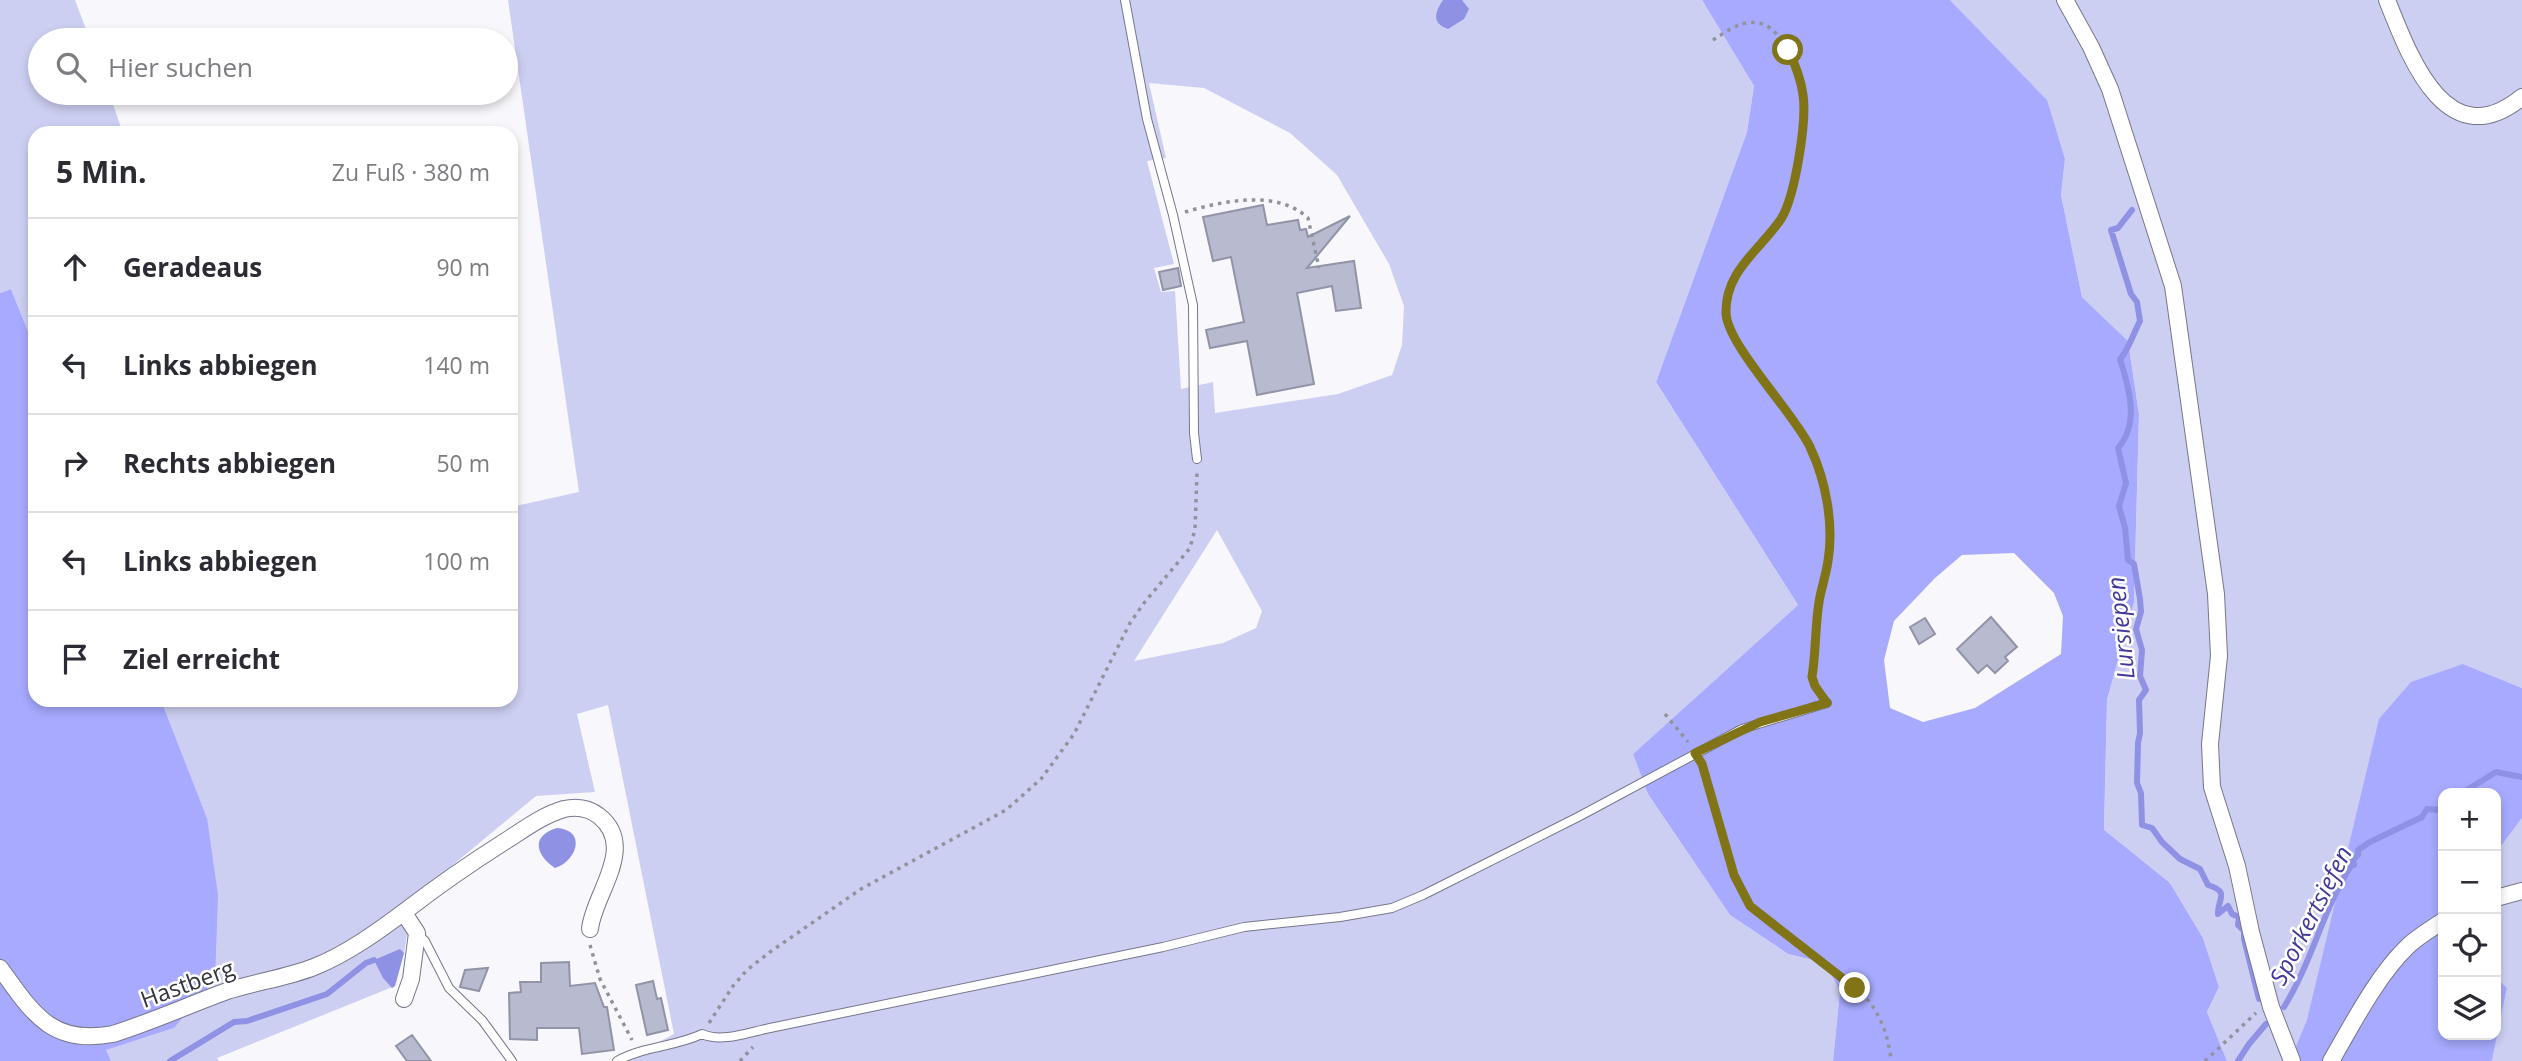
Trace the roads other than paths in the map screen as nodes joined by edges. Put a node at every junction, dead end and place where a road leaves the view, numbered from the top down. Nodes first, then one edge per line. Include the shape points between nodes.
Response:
1 (1125, 0) edge
2 (2065, 0) edge
3 (2387, 0) edge
4 (2522, 96) edge
5 (1197, 459) road end
6 (1827, 703) road end
7 (2522, 891) edge
8 (2501, 897) edge
9 (404, 913) junction
10 (2438, 925) edge
11 (590, 929) dead end
12 (416, 933) junction
13 (0, 968) edge
14 (404, 999) dead end
15 (512, 1061) edge
16 (617, 1061) edge
17 (2292, 1061) edge
18 (2330, 1061) edge

1 - 5 lane via 1147,119 1193,304
2 - 17 street via 2110,89 2174,286 2216,594 2219,656 2211,780 2271,1007
3 - 4 street via 2419,72 2448,106 2476,116 2491,114
6 - 16 lane via 1760,722 1392,908 1244,927 758,1031 712,1038 702,1034
7 - 8 street
9 - 11 street, Hastberg via 539,820 581,808 607,824 615,853
9 - 12 street
9 - 13 street, Hastberg via 313,967 97,1037 72,1035 43,1022
10 - 18 street via 2393,963
12 - 14 street
12 - 15 lane via 425,941 449,988 482,1020

